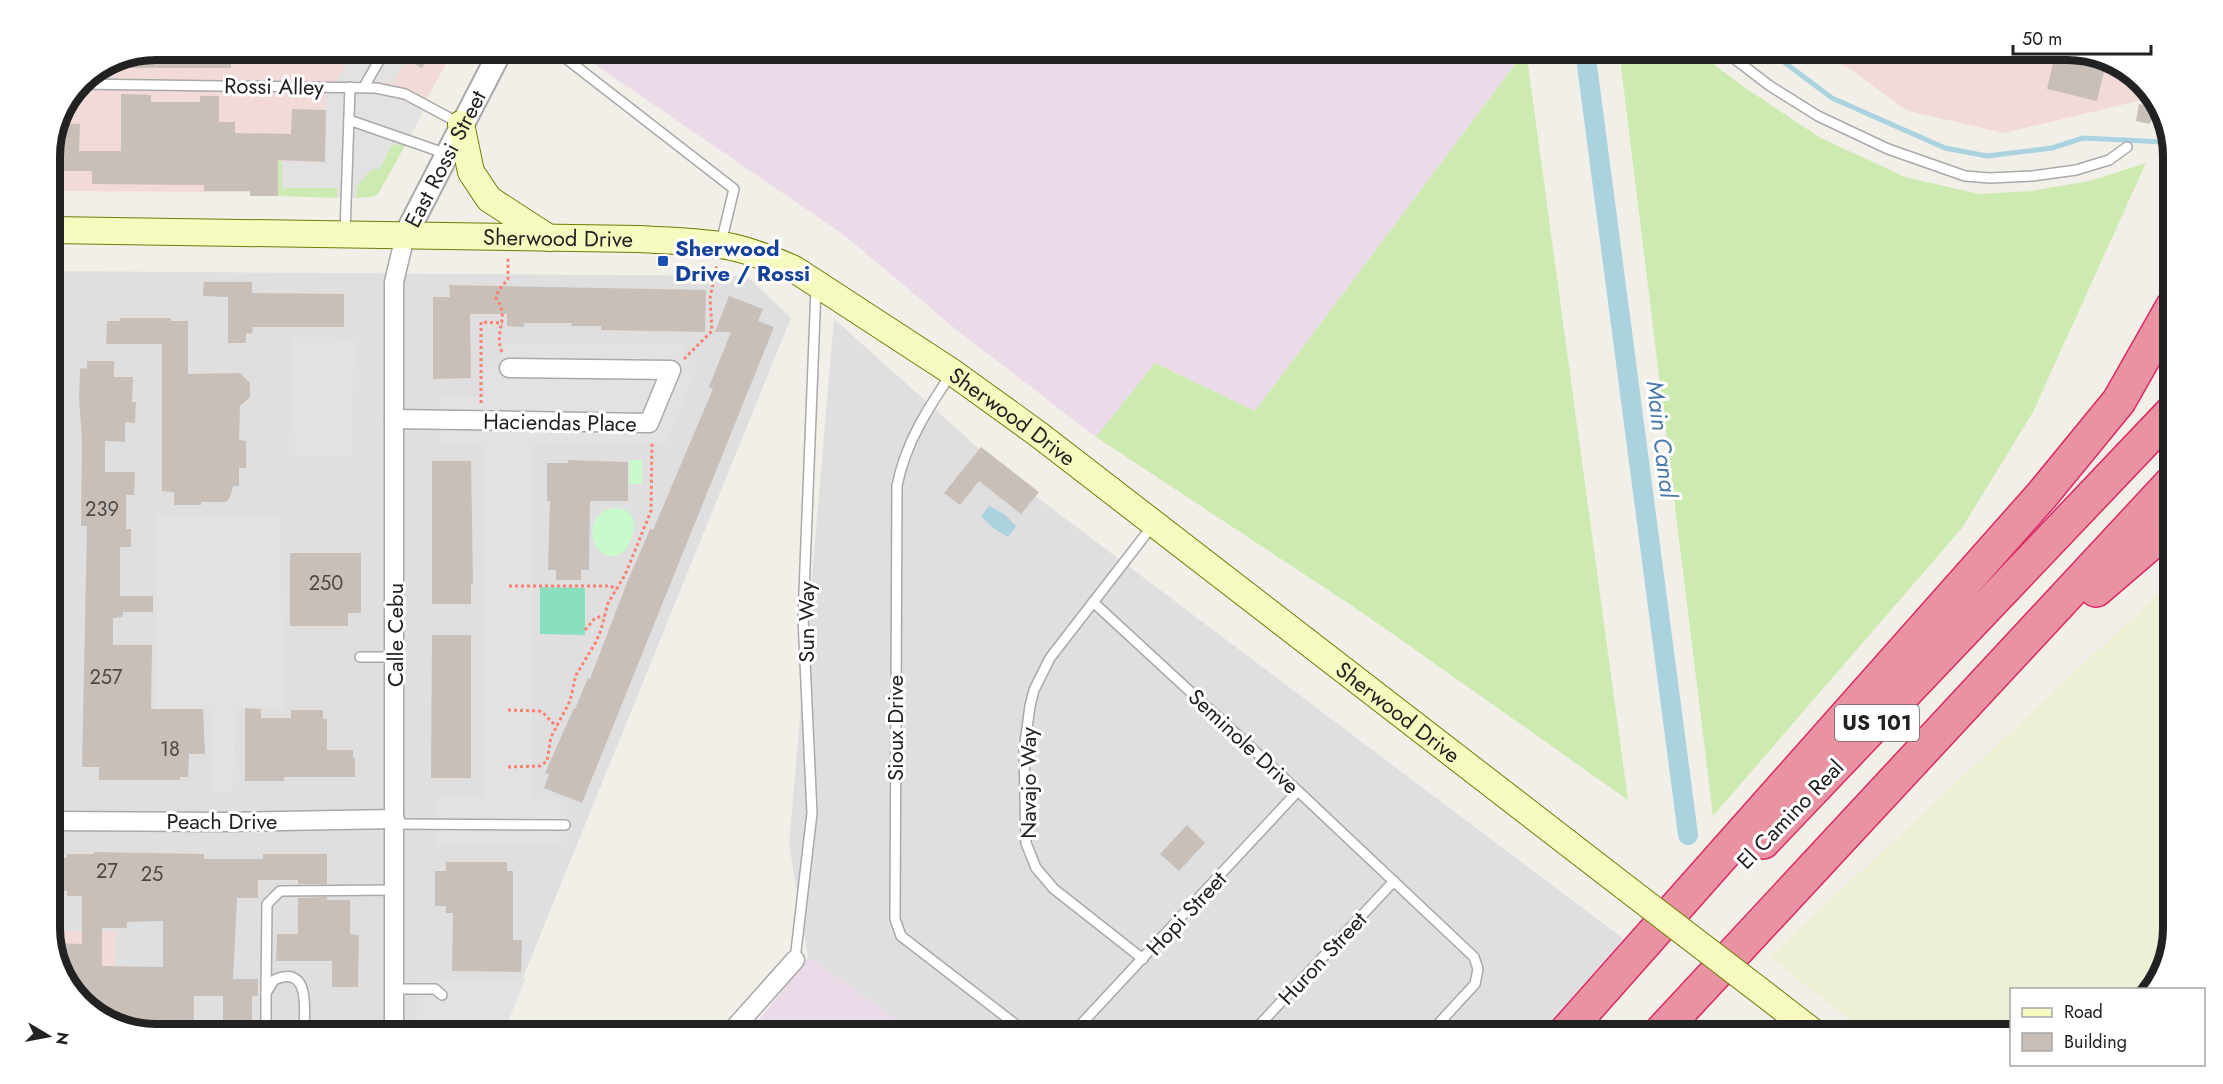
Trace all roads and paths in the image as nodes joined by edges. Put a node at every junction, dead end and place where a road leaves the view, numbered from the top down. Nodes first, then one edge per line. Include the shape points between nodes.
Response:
1 (379, 60) edge
2 (496, 60) edge
3 (568, 60) edge
4 (1736, 60) edge
5 (93, 84) edge
6 (350, 87) junction
7 (364, 87) junction
8 (349, 120) junction
9 (461, 124) junction
10 (2127, 147) dead end
11 (447, 154) junction
12 (60, 230) edge
13 (345, 235) junction
14 (405, 236) junction
15 (508, 238) junction
16 (550, 238) junction
17 (720, 245) junction
18 (816, 282) junction
19 (503, 323) junction
20 (2163, 324) edge
21 (509, 368) joint
22 (671, 370) junction
23 (952, 372) junction
24 (394, 419) junction
25 (482, 420) junction
26 (2163, 422) edge
27 (649, 423) junction
28 (2163, 492) edge
29 (1154, 523) junction
30 (2163, 533) edge
31 (509, 586) dead end
32 (616, 590) junction
33 (1094, 602) junction
34 (604, 616) junction
35 (585, 630) dead end
36 (360, 657) dead end
37 (395, 657) junction
38 (1968, 700) junction
39 (508, 710) dead end
40 (556, 726) junction
41 (508, 767) dead end
42 (1298, 791) junction
43 (60, 821) edge
44 (395, 822) junction
45 (565, 825) dead end
46 (1394, 881) junction
47 (394, 890) junction
48 (1143, 959) junction
49 (795, 960) joint
50 (394, 989) junction
51 (266, 993) junction
52 (442, 995) dead end
53 (266, 1024) edge
54 (304, 1024) edge
55 (394, 1024) edge
56 (739, 1024) edge
57 (1015, 1024) edge
58 (1082, 1024) edge
59 (1261, 1024) edge
60 (1439, 1024) edge
61 (1574, 1024) edge
62 (1590, 1024) edge
63 (1669, 1024) edge
64 (1802, 1024) edge

1 - 7 lane
2 - 9 street, East Rossi Street
3 - 17 lane via 734,189
4 - 10 lane via 1818,116 1888,149 1965,176 2032,176 2076,170 2109,160
5 - 6 lane, Rossi Alley
6 - 7 lane, Rossi Alley
6 - 8 lane
7 - 9 lane, Rossi Alley via 405,94
8 - 11 lane
8 - 13 lane
9 - 11 street, East Rossi Street
9 - 16 main road via 471,172 489,199
11 - 14 street, East Rossi Street
12 - 13 main road, Sherwood Drive
13 - 14 main road, Sherwood Drive
14 - 15 main road, Sherwood Drive
14 - 24 street, Calle Cebu via 394,282
15 - 16 main road, Sherwood Drive
15 - 19 path via 508,279 496,298 503,307
16 - 17 main road, Sherwood Drive
17 - 18 main road, Sherwood Drive via 766,257
17 - 22 path via 710,298 712,331
18 - 23 main road, Sherwood Drive
18 - 49 lane, Sun Way via 804,618 812,813
19 - 21 path via 499,344
19 - 25 path via 481,322
20 - 61 highway via 2119,401 2042,495
21 - 22 street
22 - 27 street, Haciendas Place
23 - 29 main road, Sherwood Drive
23 - 57 lane, Sioux Drive via 912,437 897,486 895,919 901,936
24 - 25 street, Haciendas Place
24 - 37 street, Calle Cebu
25 - 27 street, Haciendas Place
26 - 62 highway, El Camino Real / US 101
27 - 32 path via 653,447 651,511
28 - 38 highway, US 101
29 - 33 lane, Navajo Way
29 - 64 main road, Sherwood Drive, bridge
30 - 38 highway
31 - 32 path via 612,586
32 - 34 path
33 - 42 lane, Seminole Drive
33 - 48 lane, Navajo Way via 1050,658 1034,690 1024,750 1026,843 1044,880
34 - 35 path via 595,618
34 - 40 path
36 - 37 lane
37 - 44 street, Calle Cebu
38 - 63 highway, US 101
39 - 40 path via 544,712
40 - 41 path via 544,764
42 - 46 lane, Seminole Drive
42 - 48 lane, Hopi Street
43 - 44 street, Peach Drive
44 - 45 lane
44 - 47 street, Calle Cebu
46 - 59 lane, Huron Street
46 - 60 lane, Seminole Drive via 1470,952 1478,969 1470,990
47 - 50 street, Calle Cebu
47 - 51 lane via 280,891 267,904
48 - 58 lane, Hopi Street
49 - 56 street
50 - 52 lane via 435,989
50 - 55 street, Calle Cebu
51 - 53 lane
51 - 54 lane via 278,978 288,977 300,983 304,993

